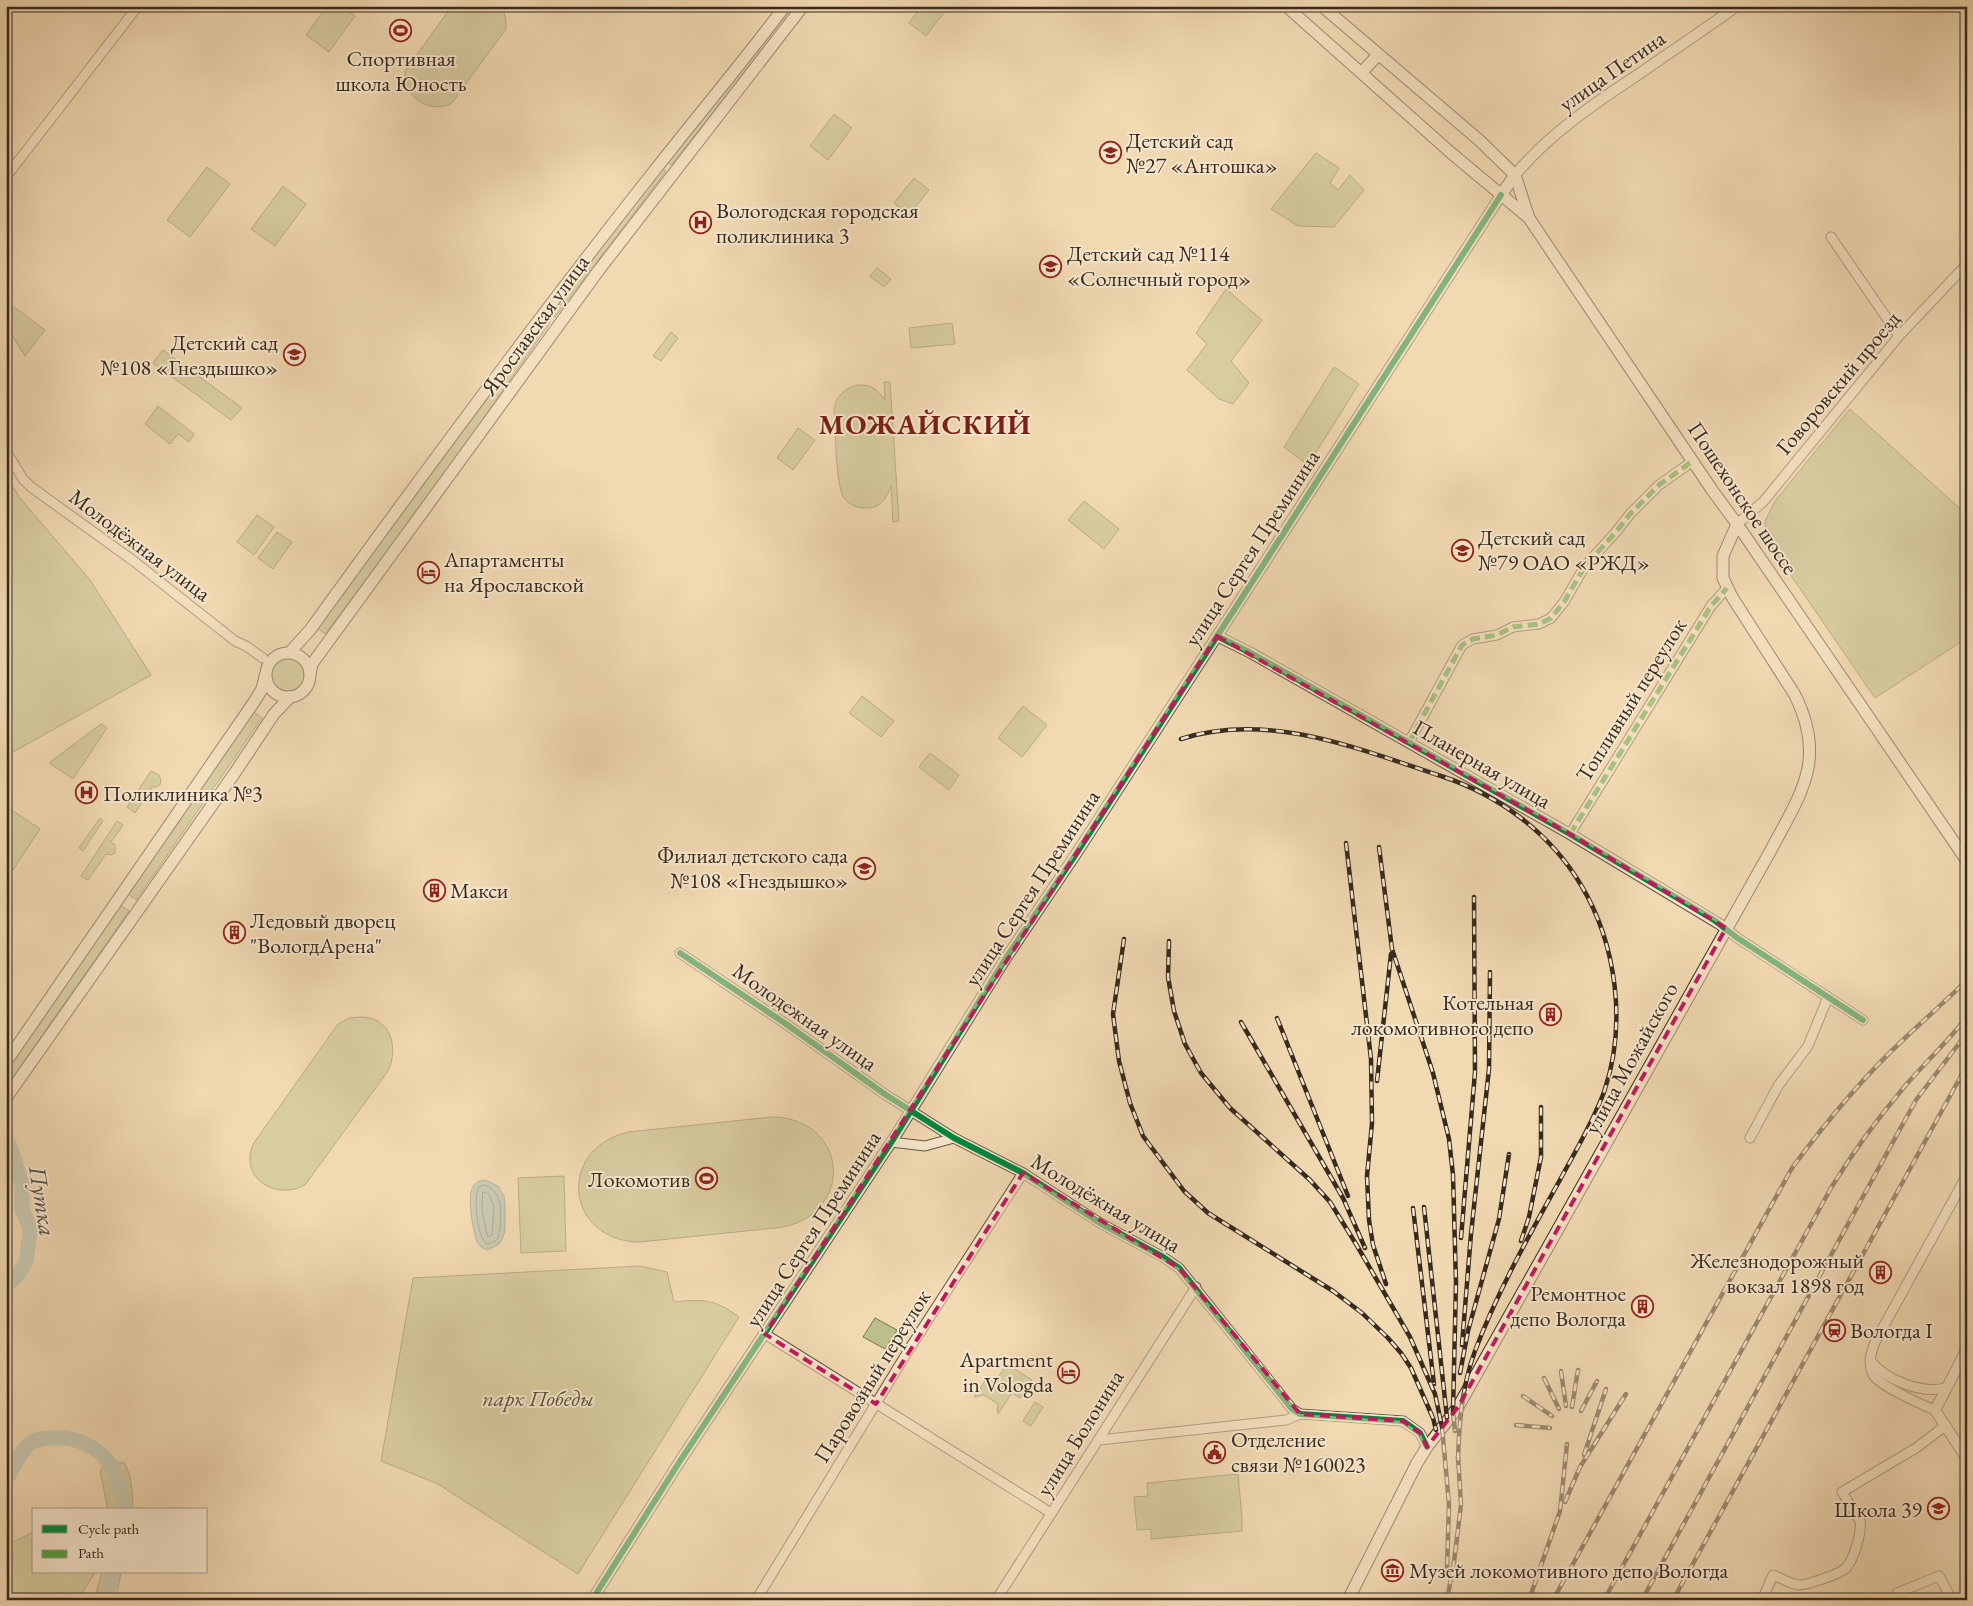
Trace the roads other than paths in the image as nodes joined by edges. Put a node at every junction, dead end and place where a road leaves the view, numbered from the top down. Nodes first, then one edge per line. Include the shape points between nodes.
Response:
1 (138, 6) edge
2 (785, 6) edge
3 (803, 6) edge
4 (1286, 6) edge
5 (1322, 6) edge
6 (1737, 6) edge
7 (1378, 54) junction
8 (1362, 72) junction
9 (1515, 175) junction
10 (6, 177) edge
11 (1500, 195) junction
12 (1529, 218) junction
13 (1832, 237) dead end
14 (1967, 264) edge
15 (1898, 336) junction
16 (6, 451) edge
17 (1694, 461) junction
18 (1737, 524) junction
19 (1727, 588) junction
20 (1217, 636) junction
21 (290, 652) junction
22 (263, 658) dead end
23 (310, 674) junction
24 (266, 676) junction
25 (290, 697) junction
26 (1409, 742) junction
27 (1570, 834) junction
28 (1967, 861) edge
29 (1726, 928) junction
30 (680, 953) dead end
31 (1828, 997) junction
32 (1863, 1020) dead end
33 (6, 1062) edge
34 (6, 1098) edge
35 (911, 1110) junction
36 (954, 1138) junction
37 (1750, 1138) dead end
38 (891, 1142) junction
39 (1023, 1173) junction
40 (1967, 1175) edge
41 (1196, 1287) junction
42 (765, 1334) junction
43 (1967, 1350) edge
44 (1870, 1360) junction
45 (1946, 1388) junction
46 (876, 1404) junction
47 (1935, 1410) junction
48 (1300, 1414) junction
49 (1945, 1426) junction
50 (1099, 1440) junction
51 (1427, 1447) junction
52 (1967, 1459) edge
53 (1052, 1513) junction
54 (592, 1600) edge
55 (756, 1600) edge
56 (996, 1600) edge
57 (1348, 1600) edge
58 (1762, 1600) edge
59 (1900, 1600) edge
60 (1952, 1600) edge

1 - 10 street
2 - 21 main road, Ярославская улица via 654,170 310,630
3 - 23 main road, Ярославская улица via 587,286 312,664
4 - 8 main road, Пошехонское шоссе
5 - 7 main road, Пошехонское шоссе
6 - 9 street, улица Петина via 1572,121 1540,147
7 - 8 main road
7 - 9 main road, Пошехонское шоссе
8 - 11 main road, Пошехонское шоссе
9 - 11 main road
9 - 12 main road, Пошехонское шоссе
11 - 12 main road, Пошехонское шоссе
11 - 20 street, улица Сергея Преминина
12 - 17 main road, Пошехонское шоссе
13 - 15 street
14 - 15 street, Говоровский проезд
15 - 18 street, Говоровский проезд via 1763,502
16 - 22 street, Молодёжная улица via 31,487 134,562 235,642
17 - 18 main road, Пошехонское шоссе
17 - 26 street via 1659,485 1630,514 1585,566 1552,618 1539,624 1513,627 1462,645
18 - 19 main road, улица Можайского via 1723,556 1723,578
18 - 28 main road, Пошехонское шоссе
19 - 27 street, Топливный переулок via 1711,606
19 - 29 main road, улица Можайского via 1795,695 1802,709 1811,752 1799,798
20 - 26 street, Планерная улица
20 - 35 street, улица Сергея Преминина via 1006,958
21 - 23 main road via 306,661
21 - 24 main road via 271,660
23 - 25 main road via 306,688
24 - 25 main road via 268,686 276,693
24 - 33 main road via 254,702
25 - 34 main road via 274,714
26 - 27 street, Планерная улица
27 - 29 street, Планерная улица
29 - 31 street
29 - 51 main road, улица Можайского via 1458,1407
30 - 35 street, Молодежная улица
31 - 32 street
31 - 37 street via 1808,1046 1778,1086
35 - 36 street, Молодёжная улица
35 - 38 street, улица Сергея Преминина
36 - 38 street via 925,1146
36 - 39 street, Молодёжная улица
38 - 42 street, улица Сергея Преминина
39 - 41 street, Молодёжная улица via 1100,1223 1163,1257 1179,1268
39 - 46 street, Паровозный переулок
40 - 44 street via 1878,1335
41 - 48 street, Молодёжная улица
41 - 50 street, улица Болонина
42 - 46 street
42 - 54 street, улица Сергея Преминина
43 - 45 street
44 - 45 street via 1879,1369 1905,1383 1930,1390
44 - 47 street via 1878,1380
45 - 47 street
46 - 53 street
46 - 55 street, Паровозный переулок
47 - 49 street
48 - 50 street via 1286,1420
48 - 51 street via 1400,1420 1420,1433
49 - 52 street
49 - 58 street via 1916,1448 1842,1492 1861,1526 1860,1537 1847,1567 1806,1584 1792,1583 1773,1575
50 - 53 street, улица Болонина
51 - 57 main road, улица Можайского
53 - 56 street, улица Болонина
59 - 60 street via 1897,1594 1939,1576

